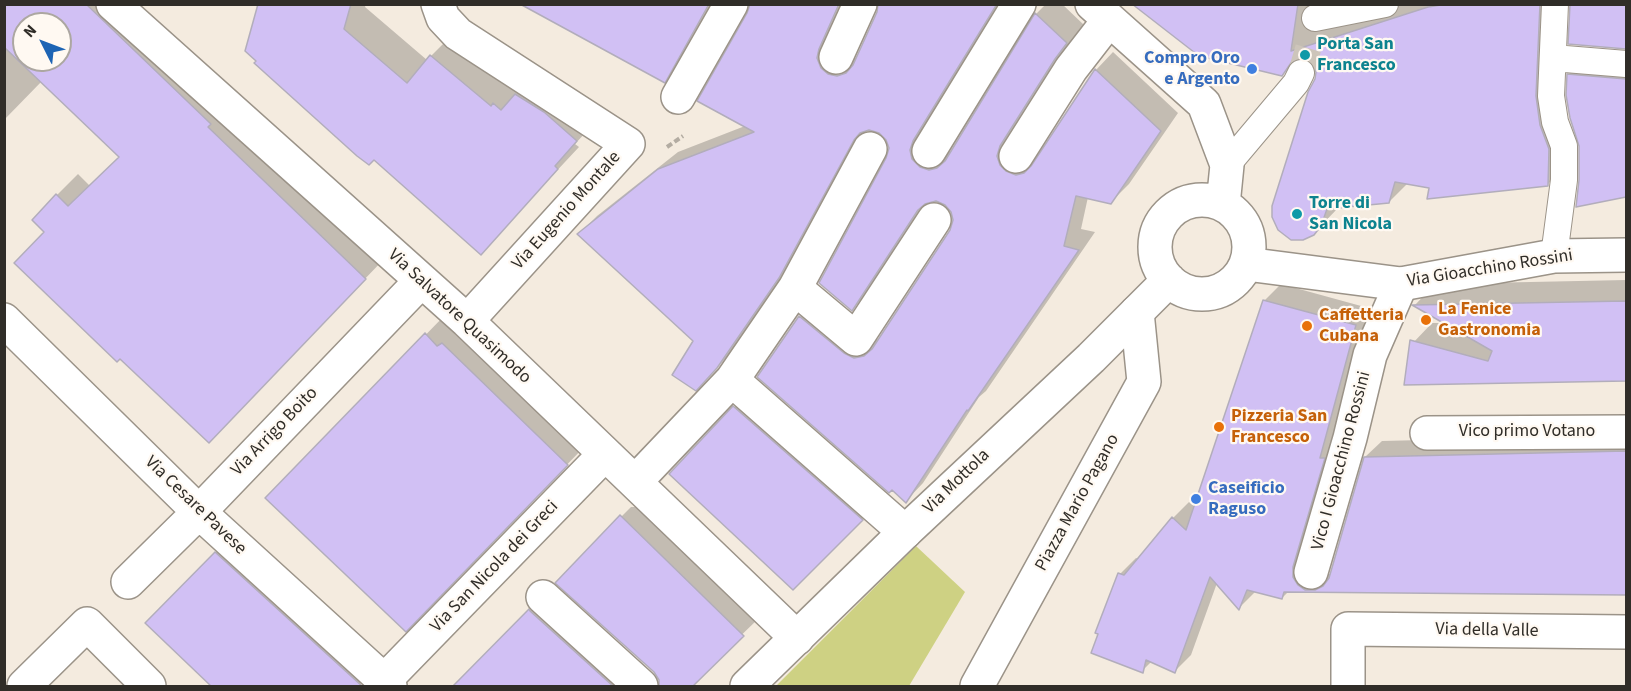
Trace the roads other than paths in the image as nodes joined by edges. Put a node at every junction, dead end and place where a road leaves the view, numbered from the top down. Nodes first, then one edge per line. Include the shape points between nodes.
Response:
1 (113, 4) edge
2 (438, 4) edge
3 (731, 4) edge
4 (860, 4) edge
5 (1018, 4) edge
6 (1384, 4) edge
7 (1555, 4) edge
8 (1100, 12) edge
9 (1314, 20) edge
10 (836, 57) dead end
11 (1553, 58) junction
12 (1626, 64) edge
13 (1301, 73) tunnel mouth
14 (678, 97) dead end
15 (870, 149) dead end
16 (929, 151) dead end
17 (1016, 156) dead end
18 (1227, 165) junction
19 (1223, 204) junction
20 (934, 220) dead end
21 (1626, 255) edge
22 (1554, 256) junction
23 (1246, 264) junction
24 (1169, 280) junction
25 (421, 281) junction
26 (1401, 284) junction
27 (795, 288) junction
28 (1137, 312) junction
29 (4, 320) edge
30 (467, 321) junction
31 (732, 381) junction
32 (1626, 432) edge
33 (1427, 433) dead end
34 (605, 454) junction
35 (635, 482) junction
36 (199, 512) junction
37 (905, 532) junction
38 (1311, 572) dead end
39 (128, 582) dead end
40 (543, 597) dead end
41 (1626, 632) edge
42 (797, 638) junction
43 (387, 684) edge
44 (24, 687) edge
45 (149, 687) edge
46 (641, 687) edge
47 (747, 687) edge
48 (977, 687) edge
49 (1348, 687) edge

1 - 25 street, Via Salvatore Quasimodo
2 - 30 street, Via Eugenio Montale via 443,18 458,34 628,144
3 - 14 street
4 - 10 street
5 - 16 street
6 - 9 street
7 - 11 street
8 - 17 street via 1071,69
8 - 18 street via 1204,104
11 - 12 street
11 - 22 street via 1551,96 1564,146 1564,180
13 - 18 street
15 - 27 street
18 - 19 street
19 - 23 street via 1243,223 1248,236
19 - 24 street via 1195,200 1180,205 1162,221 1155,244 1156,261
20 - 27 street via 856,339
21 - 22 street, Via Gioacchino Rossini
22 - 26 street, Via Gioacchino Rossini
23 - 24 street via 1231,284 1207,294 1179,289
23 - 26 street, Via Gioacchino Rossini
24 - 28 street, Via Mottola
25 - 30 street, Via Salvatore Quasimodo
25 - 36 street, Via Arrigo Boito
26 - 38 street, Vico I Gioacchino Rossini via 1370,355
27 - 31 street
28 - 37 street, Via Mottola
28 - 48 street, Piazza Mario Pagano via 1144,382
29 - 36 street, Via Cesare Pavese
30 - 34 street, Via Salvatore Quasimodo
31 - 35 street
31 - 37 street
32 - 33 street, Vico primo Votano
34 - 35 street, Via Salvatore Quasimodo
34 - 43 street, Via San Nicola dei Greci
35 - 42 street, Via Salvatore Quasimodo
36 - 39 street, Via Arrigo Boito
36 - 43 street, Via Cesare Pavese
37 - 42 street, Via Mottola
40 - 46 street
41 - 49 street, Via della Valle via 1348,629
42 - 47 street, Via Mottola
44 - 45 street via 87,624

